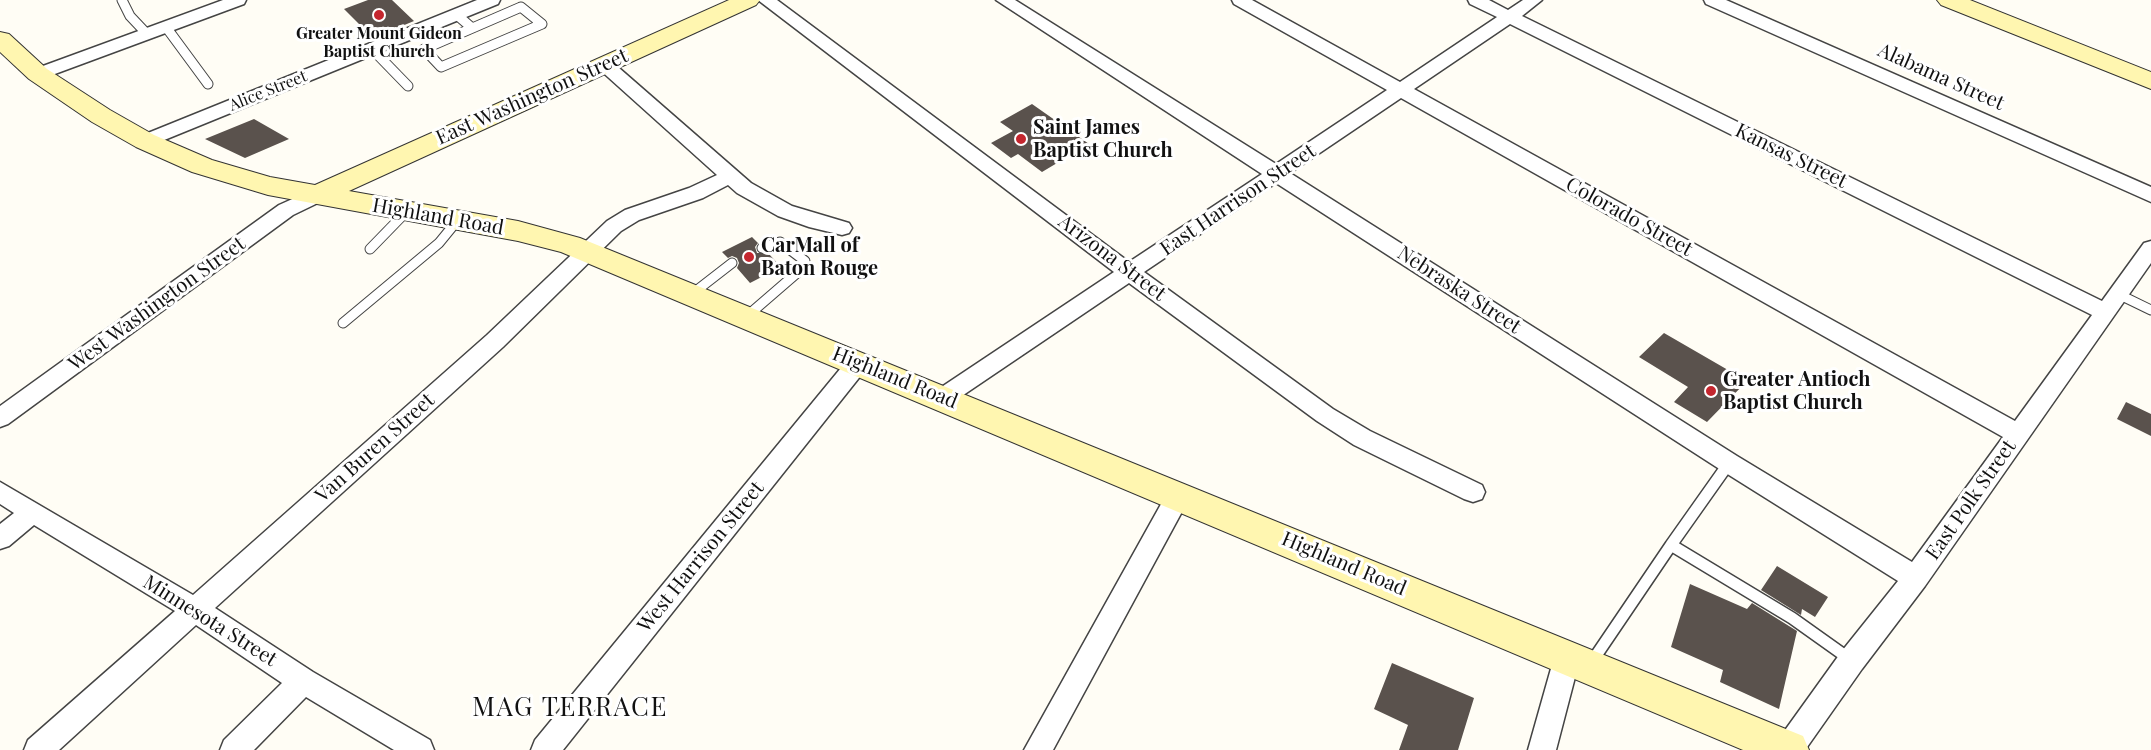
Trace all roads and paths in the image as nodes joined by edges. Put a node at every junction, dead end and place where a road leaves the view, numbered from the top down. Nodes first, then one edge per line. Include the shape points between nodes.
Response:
1 (122, 0) edge
2 (238, 0) edge
3 (492, 0) edge
4 (748, 0) edge
5 (766, 0) edge
6 (1004, 0) edge
7 (1240, 0) edge
8 (1476, 0) edge
9 (1534, 0) edge
10 (1712, 0) edge
11 (1949, 0) edge
12 (457, 15) junction
13 (1509, 17) junction
14 (166, 27) junction
15 (472, 28) junction
16 (147, 34) junction
17 (0, 39) edge
18 (372, 49) junction
19 (605, 65) junction
20 (38, 74) junction
21 (2151, 81) edge
22 (208, 84) dead end
23 (408, 86) dead end
24 (1401, 90) junction
25 (145, 141) junction
26 (1277, 174) junction
27 (730, 176) junction
28 (317, 195) junction
29 (2151, 195) edge
30 (406, 212) junction
31 (457, 220) junction
32 (842, 228) dead end
33 (762, 248) dead end
34 (370, 249) dead end
35 (2151, 250) edge
36 (587, 252) junction
37 (732, 263) dead end
38 (1130, 272) junction
39 (692, 294) junction
40 (2112, 303) junction
41 (2151, 310) edge
42 (746, 317) junction
43 (343, 323) dead end
44 (858, 363) junction
45 (942, 398) junction
46 (0, 418) edge
47 (2018, 434) junction
48 (1729, 463) junction
49 (0, 492) edge
50 (1473, 492) dead end
51 (1179, 495) junction
52 (33, 512) junction
53 (0, 538) edge
54 (1671, 545) junction
55 (1916, 578) junction
56 (194, 609) junction
57 (1852, 660) junction
58 (1578, 662) junction
59 (303, 681) junction
60 (38, 750) edge
61 (234, 750) edge
62 (420, 750) edge
63 (545, 750) edge
64 (1038, 750) edge
65 (1542, 750) edge
66 (1788, 750) edge

1 - 16 lane via 130,16
2 - 14 street
3 - 12 street, Alice Street
4 - 19 street, East Washington Street
5 - 38 street, Arizona Street
6 - 26 street, Nebraska Street
7 - 24 street, Colorado Street
8 - 13 street, Kansas Street
9 - 13 street, East Harrison Street
10 - 29 street, Alabama Street
11 - 21 street
12 - 15 lane
12 - 18 street, Alice Street
13 - 24 street, East Harrison Street
13 - 40 street, Kansas Street
14 - 16 street
14 - 22 lane
15 - 15 lane via 521,7 542,24 441,67 423,49
16 - 20 street
17 - 20 street, Highland Road
18 - 23 lane
18 - 25 street, Alice Street
19 - 27 street
19 - 28 street, East Washington Street
20 - 25 street, Highland Road
24 - 26 street, East Harrison Street
24 - 47 street, Colorado Street
25 - 28 street, Highland Road via 219,172
26 - 38 street, East Harrison Street
26 - 48 street, Nebraska Street
27 - 32 street via 786,211
27 - 36 street, Van Buren Street via 622,220
28 - 30 street, Highland Road
28 - 46 street, West Washington Street via 286,210
30 - 31 street, Highland Road
30 - 34 lane
31 - 36 street, Highland Road via 544,237
31 - 43 lane via 439,243
33 - 42 lane via 780,242 805,261 804,266
35 - 40 street, East Polk Street
36 - 39 street, Highland Road
36 - 56 street, Van Buren Street via 495,340
37 - 39 lane
38 - 45 street, East Harrison Street
38 - 50 street, Arizona Street via 1325,415 1362,438
39 - 42 street, Highland Road
40 - 41 lane
40 - 47 street, East Polk Street
42 - 44 street, Highland Road
44 - 45 street, Highland Road
44 - 63 street, West Harrison Street
45 - 51 street, Highland Road
47 - 55 street, East Polk Street
48 - 54 lane
48 - 55 street, Nebraska Street
49 - 52 street, Minnesota Street
51 - 58 street, Highland Road
51 - 64 street
52 - 53 street
52 - 56 street, Minnesota Street
54 - 57 lane via 1792,618
54 - 58 lane
55 - 57 street, East Polk Street
56 - 59 street, Minnesota Street
56 - 60 street, Van Buren Street
57 - 66 street, East Polk Street
58 - 65 street
58 - 66 street, Highland Road
59 - 61 street
59 - 62 street, Minnesota Street

